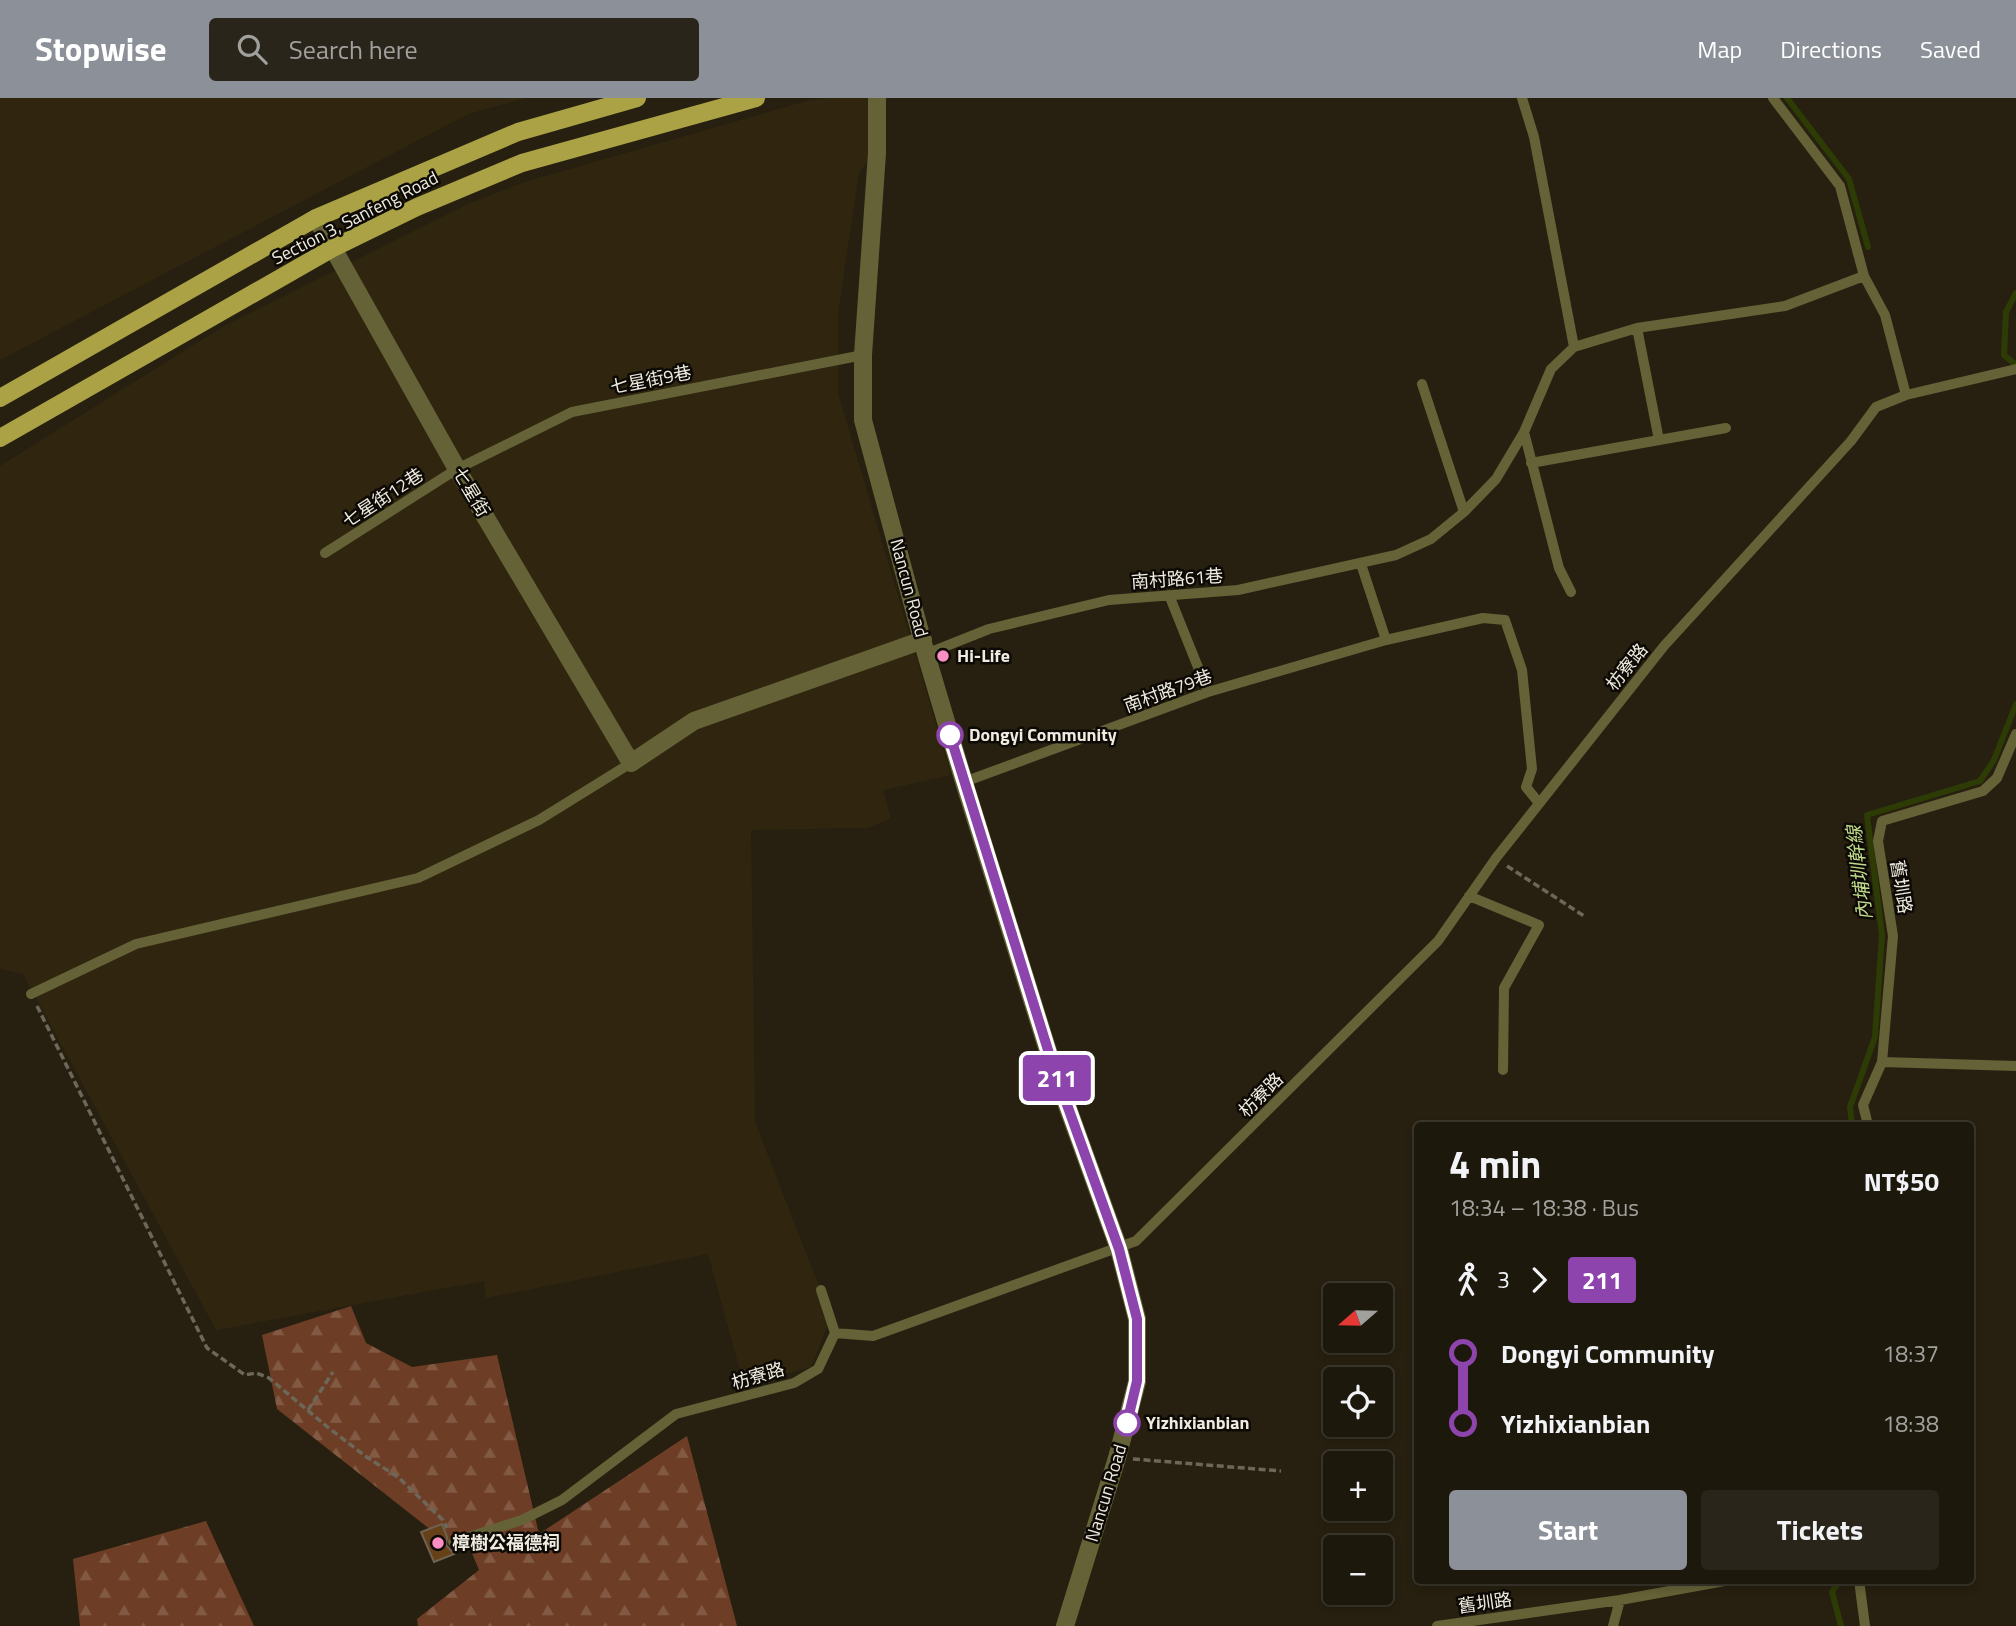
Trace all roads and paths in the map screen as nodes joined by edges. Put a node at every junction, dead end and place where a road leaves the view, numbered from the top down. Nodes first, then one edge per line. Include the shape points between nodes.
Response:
1 (637, 98) edge
2 (757, 98) edge
3 (877, 98) edge
4 (1522, 98) edge
5 (1773, 98) edge
6 (316, 218) junction
7 (333, 248) junction
8 (1864, 276) junction
9 (1637, 328) junction
10 (1574, 346) junction
11 (863, 355) junction
12 (2016, 369) edge
13 (1422, 384) dead end
14 (1906, 395) junction
15 (0, 398) edge
16 (1726, 428) dead end
17 (1524, 432) junction
18 (0, 438) edge
19 (1659, 440) junction
20 (1531, 463) junction
21 (457, 469) junction
22 (1464, 512) junction
23 (325, 553) dead end
24 (1361, 564) junction
25 (1572, 592) dead end
26 (1169, 595) junction
27 (1386, 640) junction
28 (925, 647) junction
29 (1208, 692) junction
30 (2016, 734) edge
31 (631, 762) junction
32 (964, 782) junction
33 (1539, 803) junction
34 (1496, 859) junction
35 (1469, 896) junction
36 (1584, 916) dead end
37 (31, 994) joint
38 (1882, 1062) junction
39 (2016, 1066) edge
40 (1503, 1070) dead end
41 (1867, 1122) edge
42 (1119, 1249) junction
43 (821, 1290) dead end
44 (835, 1334) junction
45 (334, 1372) dead end
46 (308, 1410) junction
47 (1117, 1458) junction
48 (1281, 1471) dead end
49 (453, 1542) joint
50 (1708, 1584) edge
51 (1860, 1584) edge
52 (1620, 1600) junction
53 (1065, 1626) edge
54 (1437, 1626) edge
55 (1613, 1626) edge
56 (1865, 1626) edge

1 - 6 main road, Section 3, Sanfeng Road via 518,132
2 - 7 main road, Section 3, Sanfeng Road via 522,163
3 - 11 street, Nancun Road
4 - 10 lane via 1534,136
5 - 8 lane via 1840,186
6 - 7 street, 七星街
6 - 15 main road, Section 3, Sanfeng Road
7 - 18 main road, Section 3, Sanfeng Road
7 - 21 street, 七星街
8 - 9 lane via 1785,306
8 - 14 lane via 1885,315
9 - 10 lane
9 - 19 lane
10 - 17 lane via 1551,369
11 - 21 lane, 七星街9巷 via 572,412
11 - 28 street, Nancun Road via 863,420
12 - 14 lane
13 - 22 lane
14 - 33 lane, 枋寮路 via 1876,407 1851,441 1664,646
16 - 19 lane
17 - 20 lane
17 - 22 lane via 1496,478
19 - 20 lane
20 - 25 lane via 1559,568
21 - 23 lane, 七星街12巷
21 - 31 street, 七星街
22 - 24 lane, 南村路61巷 via 1431,539
24 - 26 lane, 南村路61巷 via 1238,590
24 - 27 lane
26 - 28 lane, 南村路61巷 via 1109,600
26 - 29 lane
27 - 29 lane, 南村路79巷
27 - 33 lane, 南村路79巷 via 1483,618 1505,620 1522,670 1532,769 1526,788
28 - 31 street via 694,721
28 - 32 street, Nancun Road
29 - 32 lane, 南村路79巷
30 - 38 lane, 舊圳路 via 1997,778 1983,790 1882,821 1878,841 1893,936
31 - 37 lane via 539,820 418,878 136,944
32 - 42 street, Nancun Road via 1052,1063
33 - 34 lane, 枋寮路
34 - 35 lane, 枋寮路
34 - 36 path
35 - 40 lane via 1539,925 1504,988
35 - 42 lane, 枋寮路 via 1438,941 1136,1241
37 - 46 path via 207,1348 246,1375 269,1378
38 - 39 lane
38 - 41 lane, 舊圳路 via 1863,1105
42 - 44 lane, 枋寮路 via 873,1336
42 - 47 street, Nancun Road via 1137,1319 1137,1381
43 - 44 lane
44 - 49 lane, 枋寮路 via 818,1369 794,1383 677,1414 562,1500 522,1520
45 - 46 path
46 - 49 path via 398,1477 443,1520
47 - 48 path
47 - 53 street, Nancun Road
50 - 52 lane, 舊圳路
51 - 56 lane
52 - 54 lane, 舊圳路
52 - 55 lane

